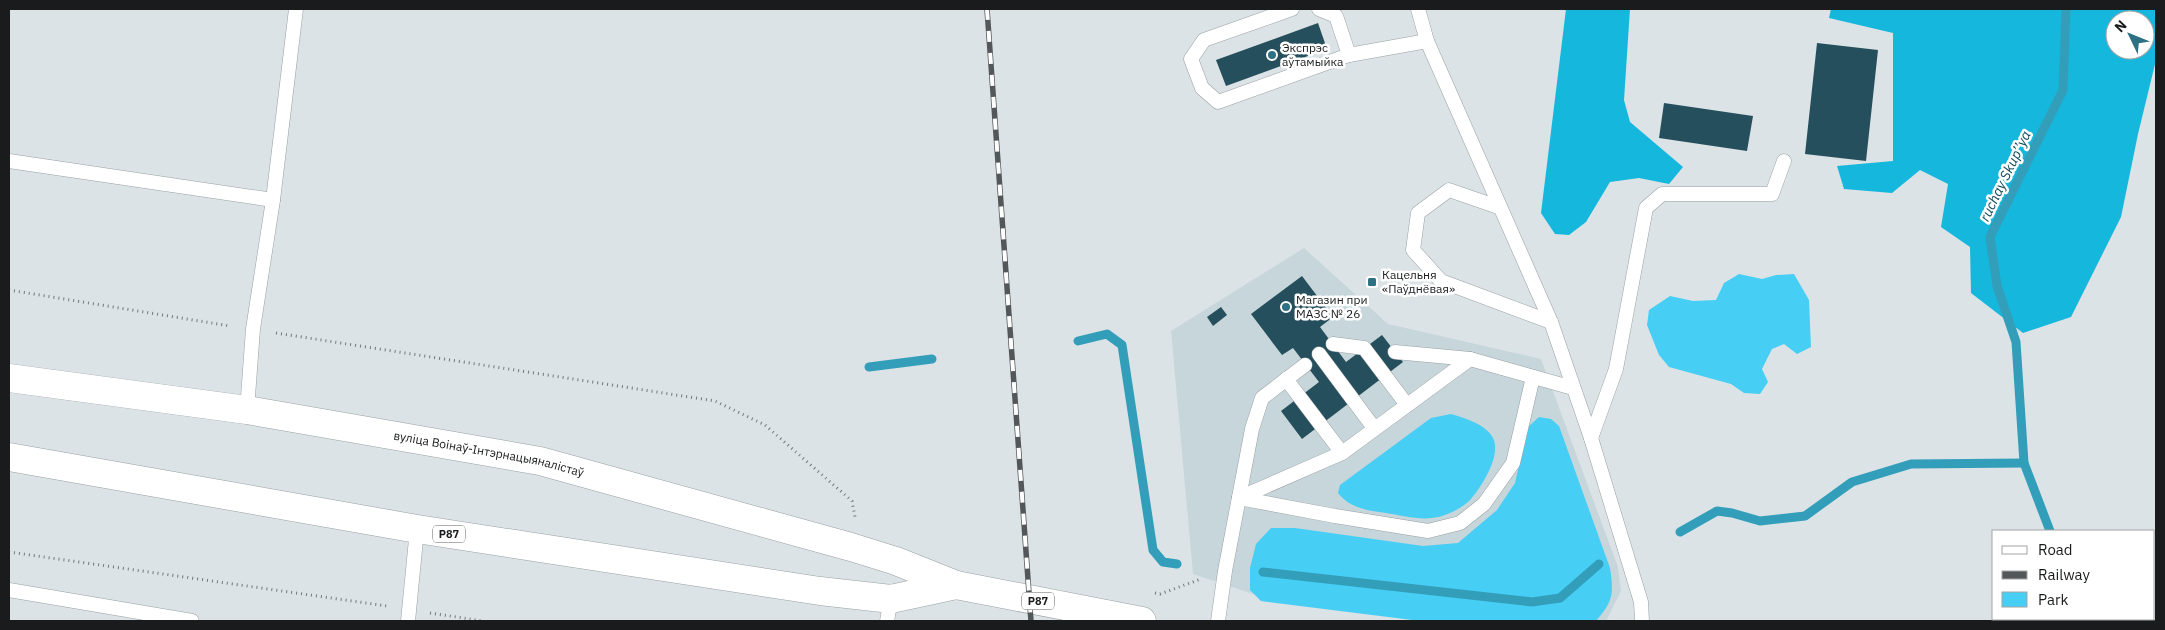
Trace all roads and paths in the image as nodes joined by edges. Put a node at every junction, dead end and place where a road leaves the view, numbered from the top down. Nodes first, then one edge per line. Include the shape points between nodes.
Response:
1 (296, 9) edge
2 (1292, 9) edge
3 (1318, 9) edge
4 (1418, 9) edge
5 (1427, 41) junction
6 (1349, 55) junction
7 (9, 161) edge
8 (1784, 161) dead end
9 (273, 200) junction
10 (1498, 206) junction
11 (9, 290) edge
12 (1551, 322) junction
13 (253, 329) junction
14 (1333, 344) dead end
15 (1395, 352) dead end
16 (1319, 354) dead end
17 (1470, 359) junction
18 (1305, 365) dead end
19 (1533, 376) junction
20 (9, 378) edge
21 (1286, 379) junction
22 (1573, 388) junction
23 (1407, 405) junction
24 (247, 410) junction
25 (1374, 428) junction
26 (1591, 438) junction
27 (1342, 453) junction
28 (9, 456) edge
29 (1239, 498) junction
30 (856, 525) dead end
31 (417, 529) junction
32 (9, 552) edge
33 (896, 561) junction
34 (1225, 571) junction
35 (956, 585) junction
36 (9, 590) edge
37 (1151, 592) dead end
38 (889, 610) edge
39 (409, 615) edge
40 (1127, 620) edge
41 (192, 621) edge
42 (483, 621) edge
43 (1218, 621) edge
44 (1642, 621) edge

1 - 9 lane
2 - 6 lane via 1204,40 1192,60 1202,88 1218,102
3 - 6 lane via 1336,16
4 - 5 lane
5 - 6 lane
5 - 10 lane
7 - 9 lane
8 - 26 lane via 1772,194 1662,194 1646,208 1616,369
9 - 13 lane
10 - 12 lane
10 - 12 lane via 1449,190 1418,213 1413,250 1441,281
11 - 13 path
12 - 22 lane
13 - 24 lane
13 - 30 path via 715,401 765,425 852,501
14 - 23 lane via 1364,348
15 - 17 lane
16 - 25 lane
17 - 19 lane
17 - 23 lane
18 - 21 lane
19 - 22 lane
19 - 29 lane via 1513,463 1484,504 1460,523 1428,531
20 - 24 main road, вуліца Воінаў-Інтэрнацыяналістаў / Р87
21 - 27 lane
21 - 29 lane via 1262,398 1252,429
22 - 26 lane
23 - 25 lane
24 - 33 main road, вуліца Воінаў-Інтэрнацыяналістаў / Р87 via 540,461
25 - 27 lane
26 - 44 lane via 1641,602
27 - 29 lane
28 - 31 main road, вуліца Воінаў-Інтэрнацыяналістаў / Р87
29 - 34 lane
31 - 38 main road, вуліца Воінаў-Інтэрнацыяналістаў / Р87 via 820,591
31 - 39 lane
32 - 39 path
33 - 35 main road, вуліца Воінаў-Інтэрнацыяналістаў / Р87
33 - 38 main road
34 - 37 path via 1160,594
34 - 43 lane
35 - 38 main road, вуліца Воінаў-Інтэрнацыяналістаў / Р87
35 - 40 main road, вуліца Воінаў-Інтэрнацыяналістаў / Р87
36 - 41 lane
39 - 42 path

